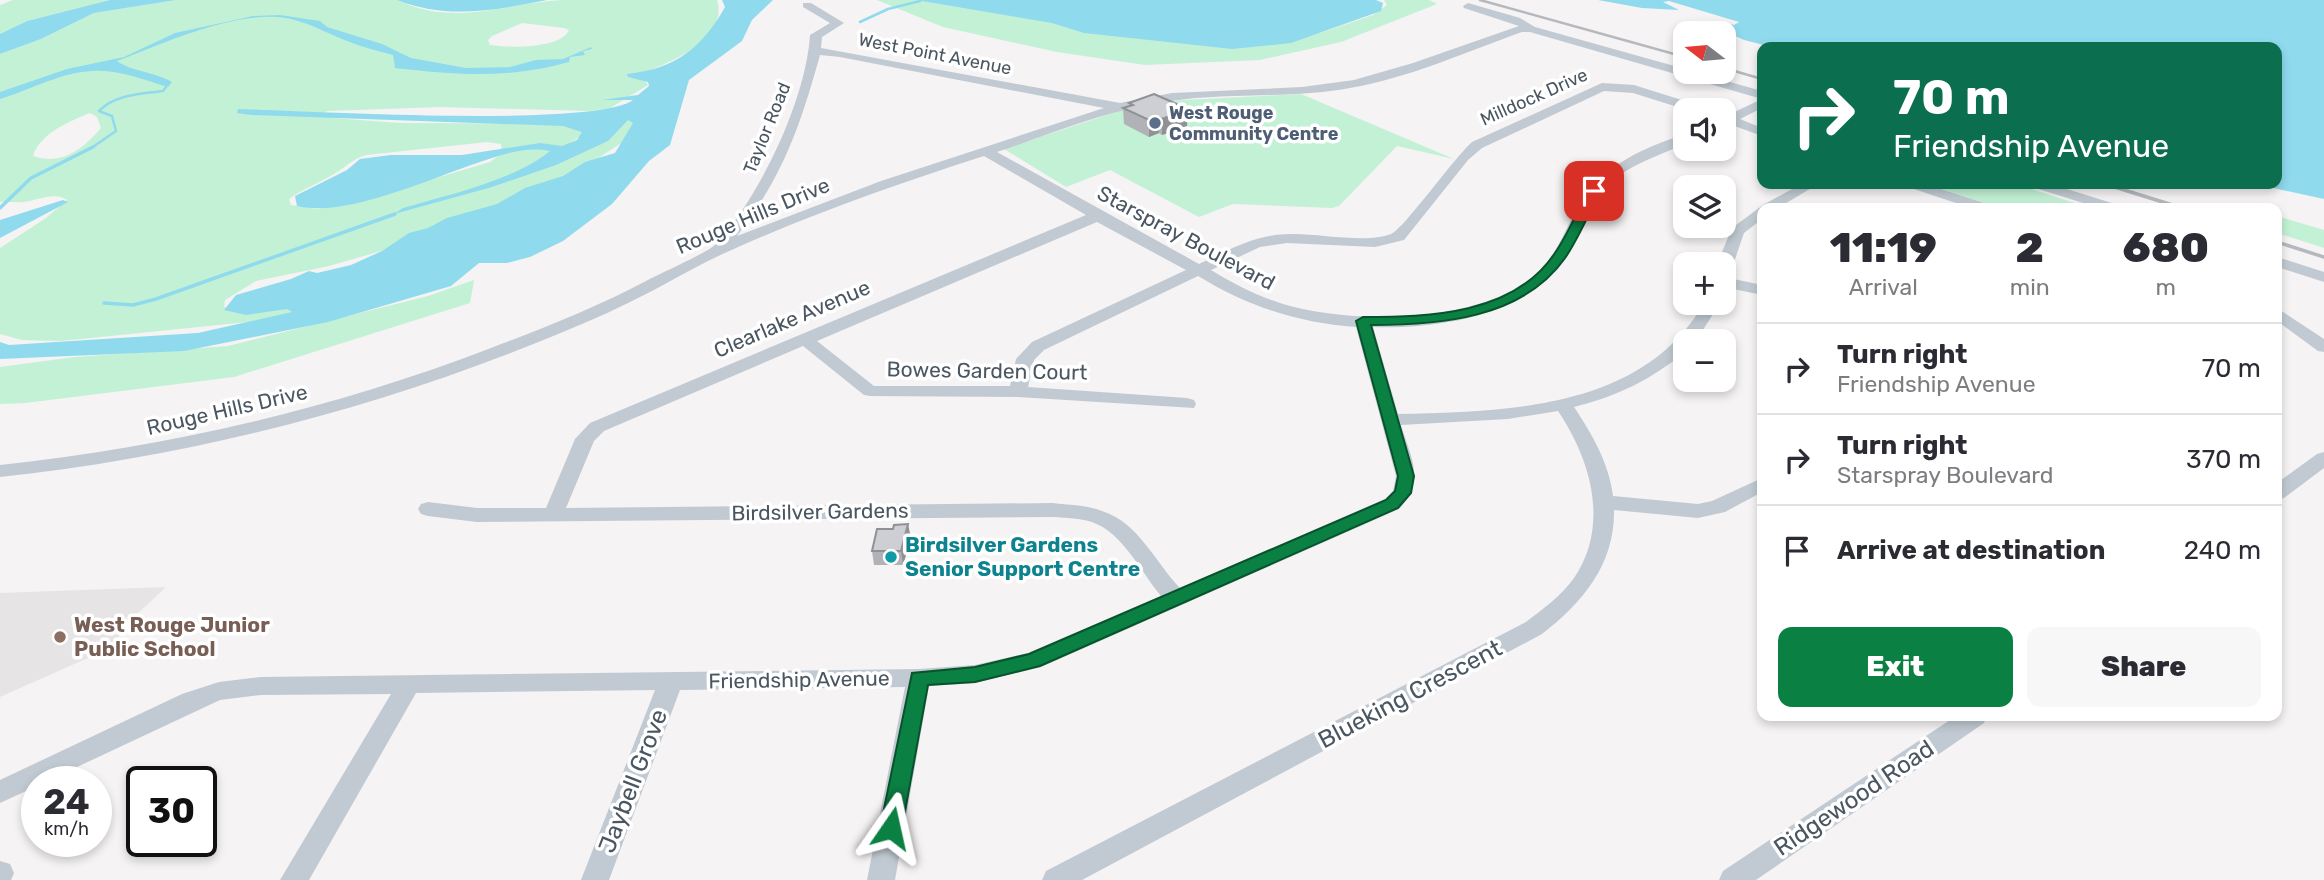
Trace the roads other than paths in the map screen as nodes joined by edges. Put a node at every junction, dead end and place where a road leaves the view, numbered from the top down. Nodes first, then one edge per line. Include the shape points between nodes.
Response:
1 (807, 5) dead end
2 (1468, 6) dead end
3 (1531, 29) junction
4 (815, 51) junction
5 (1757, 93) edge
6 (1673, 102) edge
7 (1757, 105) edge
8 (1124, 107) junction
9 (1736, 115) edge
10 (1736, 123) edge
11 (1757, 130) edge
12 (1673, 145) edge
13 (985, 151) junction
14 (1802, 189) edge
15 (1928, 189) edge
16 (2053, 189) edge
17 (1777, 203) edge
18 (1970, 203) edge
19 (2097, 203) edge
20 (1097, 216) junction
21 (1757, 216) edge
22 (721, 248) junction
23 (1730, 252) edge
24 (2282, 264) edge
25 (1199, 270) junction
26 (2324, 277) edge
27 (1736, 285) edge
28 (1757, 289) edge
29 (2282, 317) edge
30 (1363, 321) junction
31 (804, 339) junction
32 (2324, 347) edge
33 (1673, 353) edge
34 (1018, 392) junction
35 (1187, 404) dead end
36 (1563, 405) junction
37 (1392, 420) junction
38 (2324, 458) edge
39 (0, 471) edge
40 (1757, 487) edge
41 (2282, 489) edge
42 (1605, 502) junction
43 (428, 509) dead end
44 (553, 515) junction
45 (1176, 598) junction
46 (919, 678) junction
47 (671, 681) junction
48 (410, 684) junction
49 (1968, 721) edge
50 (0, 792) edge
51 (294, 880) edge
52 (595, 880) edge
53 (881, 880) edge
54 (1056, 880) edge
55 (1733, 880) edge

1 - 4 street, West Point Avenue via 838,23 816,35
2 - 3 street
3 - 5 street
3 - 8 street, Rouge Hills Drive via 1354,84 1300,92 1147,100
4 - 8 street, West Point Avenue
4 - 22 street, Taylor Road via 780,155 762,192
6 - 25 street, Milldock Drive via 1634,89 1602,87 1477,145 1399,237 1376,242 1287,238 1256,243
7 - 9 street
8 - 13 street, Rouge Hills Drive
10 - 11 street
12 - 30 street, Starspray Boulevard via 1615,172 1594,191 1560,257 1533,285 1495,304 1449,317
13 - 20 street, Starspray Boulevard
13 - 22 street, Rouge Hills Drive
14 - 17 street
15 - 18 street
16 - 19 street
20 - 25 street, Starspray Boulevard
20 - 31 street, Clearlake Avenue
21 - 23 street via 1737,231
22 - 39 street, Rouge Hills Drive via 610,306 442,372 336,406 127,455
24 - 26 street
25 - 30 street, Starspray Boulevard via 1246,297 1283,310
25 - 34 street, Milldock Drive via 1038,346 1025,359
27 - 28 street
29 - 32 street
30 - 37 street, Friendship Avenue
31 - 34 street, Bowes Garden Court via 870,391
31 - 44 street, Clearlake Avenue via 597,427 585,439
33 - 36 street via 1610,390
34 - 35 street, Bowes Garden Court
36 - 37 street via 1481,417
36 - 42 street, Blueking Crescent via 1593,455
37 - 45 street, Friendship Avenue via 1406,476 1403,493 1392,504
38 - 41 street
40 - 42 street via 1718,507 1698,511
42 - 54 street, Blueking Crescent via 1603,537 1588,574 1566,603 1534,628
43 - 44 street, Birdsilver Gardens via 477,515
44 - 45 street, Birdsilver Gardens via 1053,510 1099,517 1121,531
45 - 46 street, Friendship Avenue via 1033,661 975,674
46 - 47 street, Friendship Avenue
46 - 53 street
47 - 48 street, Friendship Avenue
47 - 52 street, Jaybell Grove
48 - 50 street, Friendship Avenue via 219,691
48 - 51 street
49 - 55 street, Ridgewood Road

